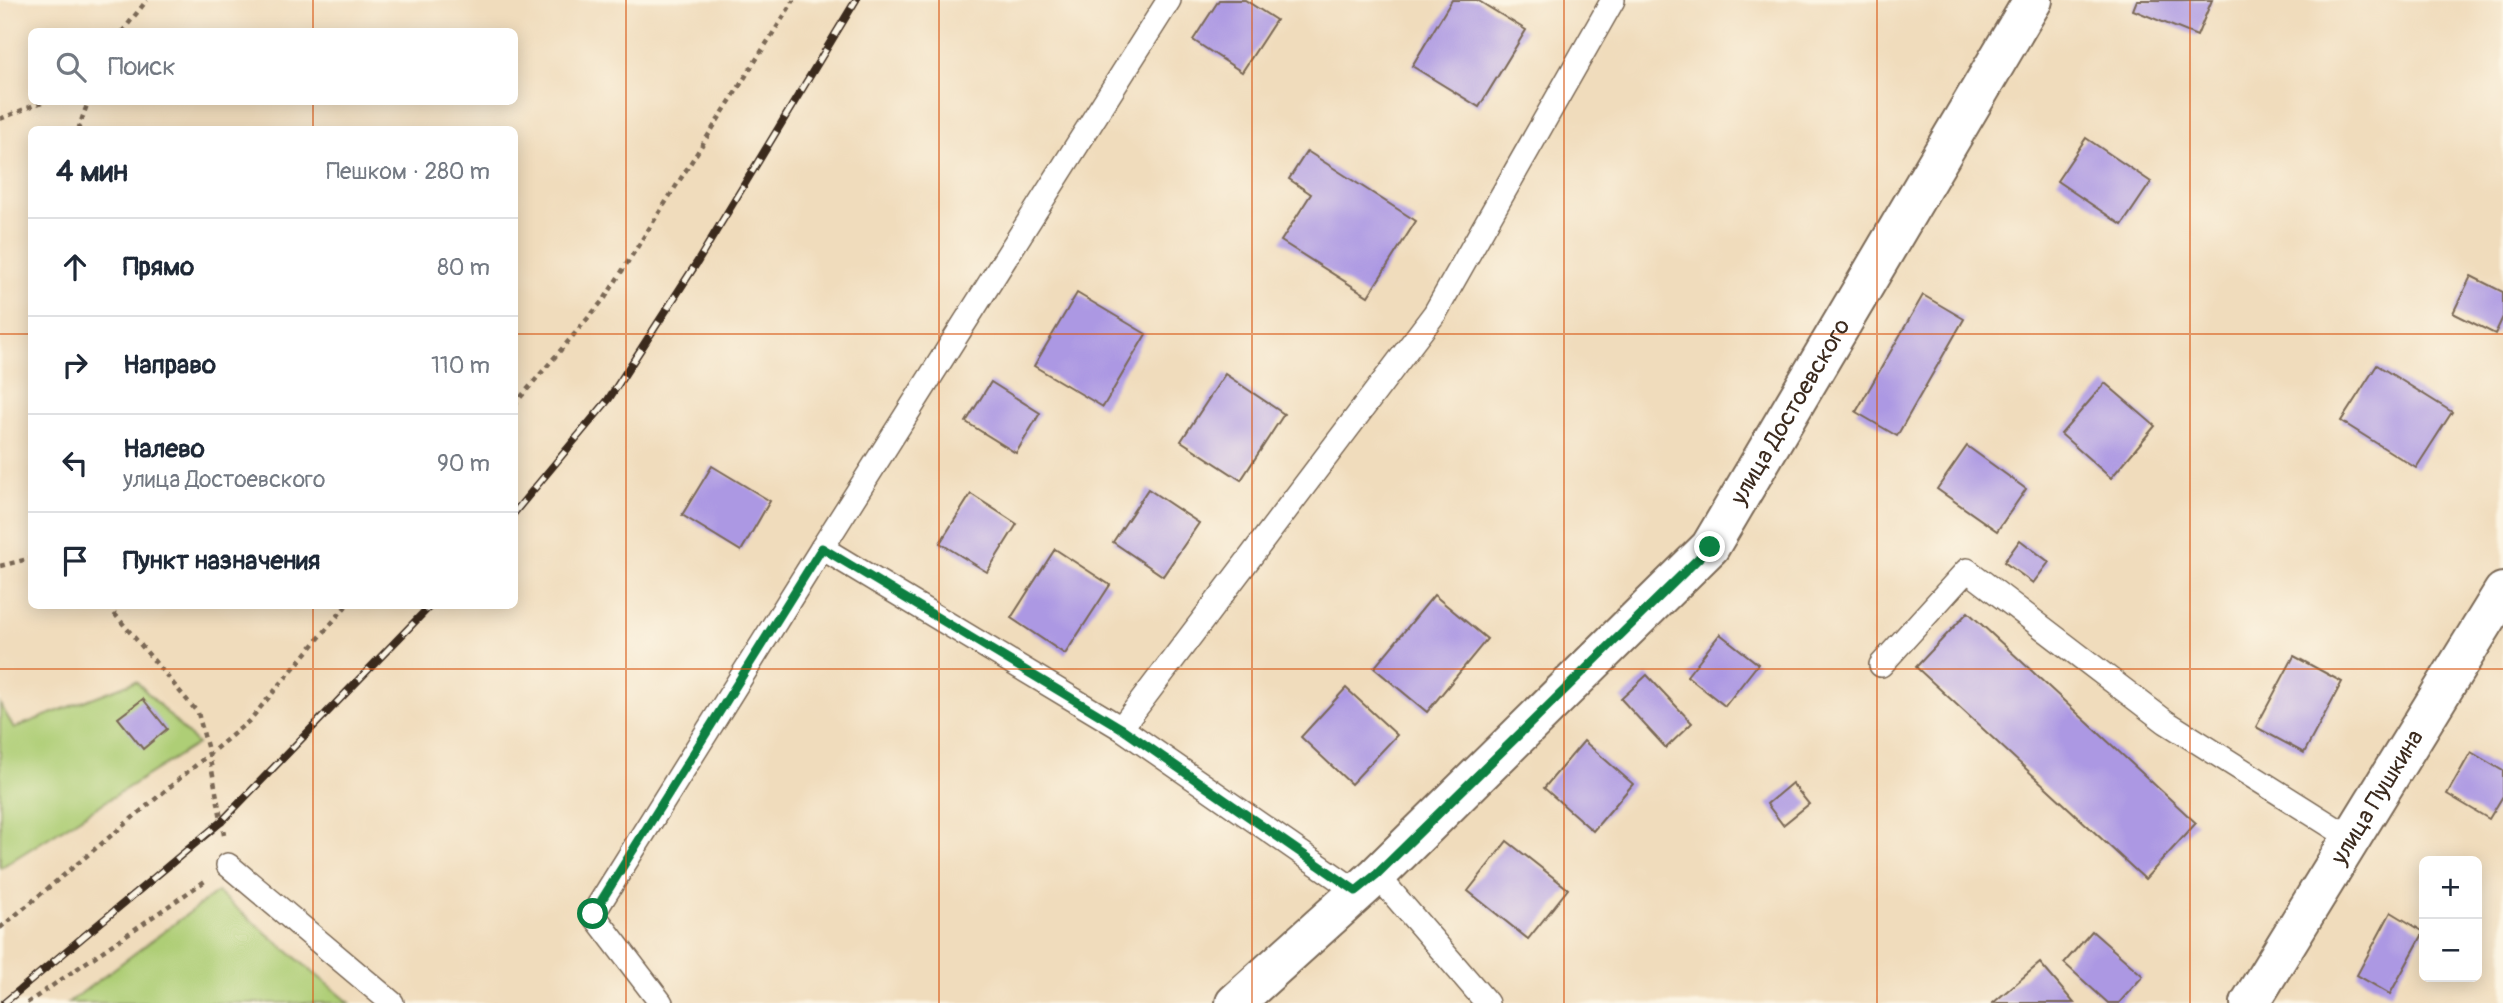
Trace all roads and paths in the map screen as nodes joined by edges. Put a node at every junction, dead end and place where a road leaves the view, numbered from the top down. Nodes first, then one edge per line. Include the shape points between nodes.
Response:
1 (147, 0) edge
2 (794, 0) edge
3 (1169, 0) edge
4 (1613, 0) edge
5 (2033, 0) edge
6 (125, 28) edge
7 (35, 105) edge
8 (87, 105) edge
9 (0, 119) edge
10 (79, 126) edge
11 (518, 400) edge
12 (822, 548) junction
13 (28, 559) edge
14 (0, 566) edge
15 (2503, 592) edge
16 (111, 609) edge
17 (343, 609) edge
18 (1881, 665) dead end
19 (1121, 728) junction
20 (209, 754) junction
21 (2352, 839) junction
22 (228, 865) junction
23 (1367, 883) junction
24 (0, 928) edge
25 (27, 1003) edge
26 (392, 1003) edge
27 (660, 1003) edge
28 (1235, 1003) edge
29 (1487, 1003) edge
30 (2250, 1003) edge

1 - 6 path
2 - 11 path via 604,298
3 - 12 lane
4 - 19 lane via 1435,313
5 - 23 street, улица Достоевского via 1710,547
7 - 9 path
8 - 10 path
12 - 19 lane
12 - 27 lane via 593,914
13 - 14 path
15 - 21 street, улица Пушкина
16 - 20 path via 198,713
17 - 20 path via 249,721
18 - 21 lane via 1967,570 2166,722
19 - 23 lane
20 - 22 path
20 - 24 path
21 - 30 street, улица Пушкина
22 - 25 path
22 - 26 lane
23 - 28 street, улица Достоевского
23 - 29 lane

